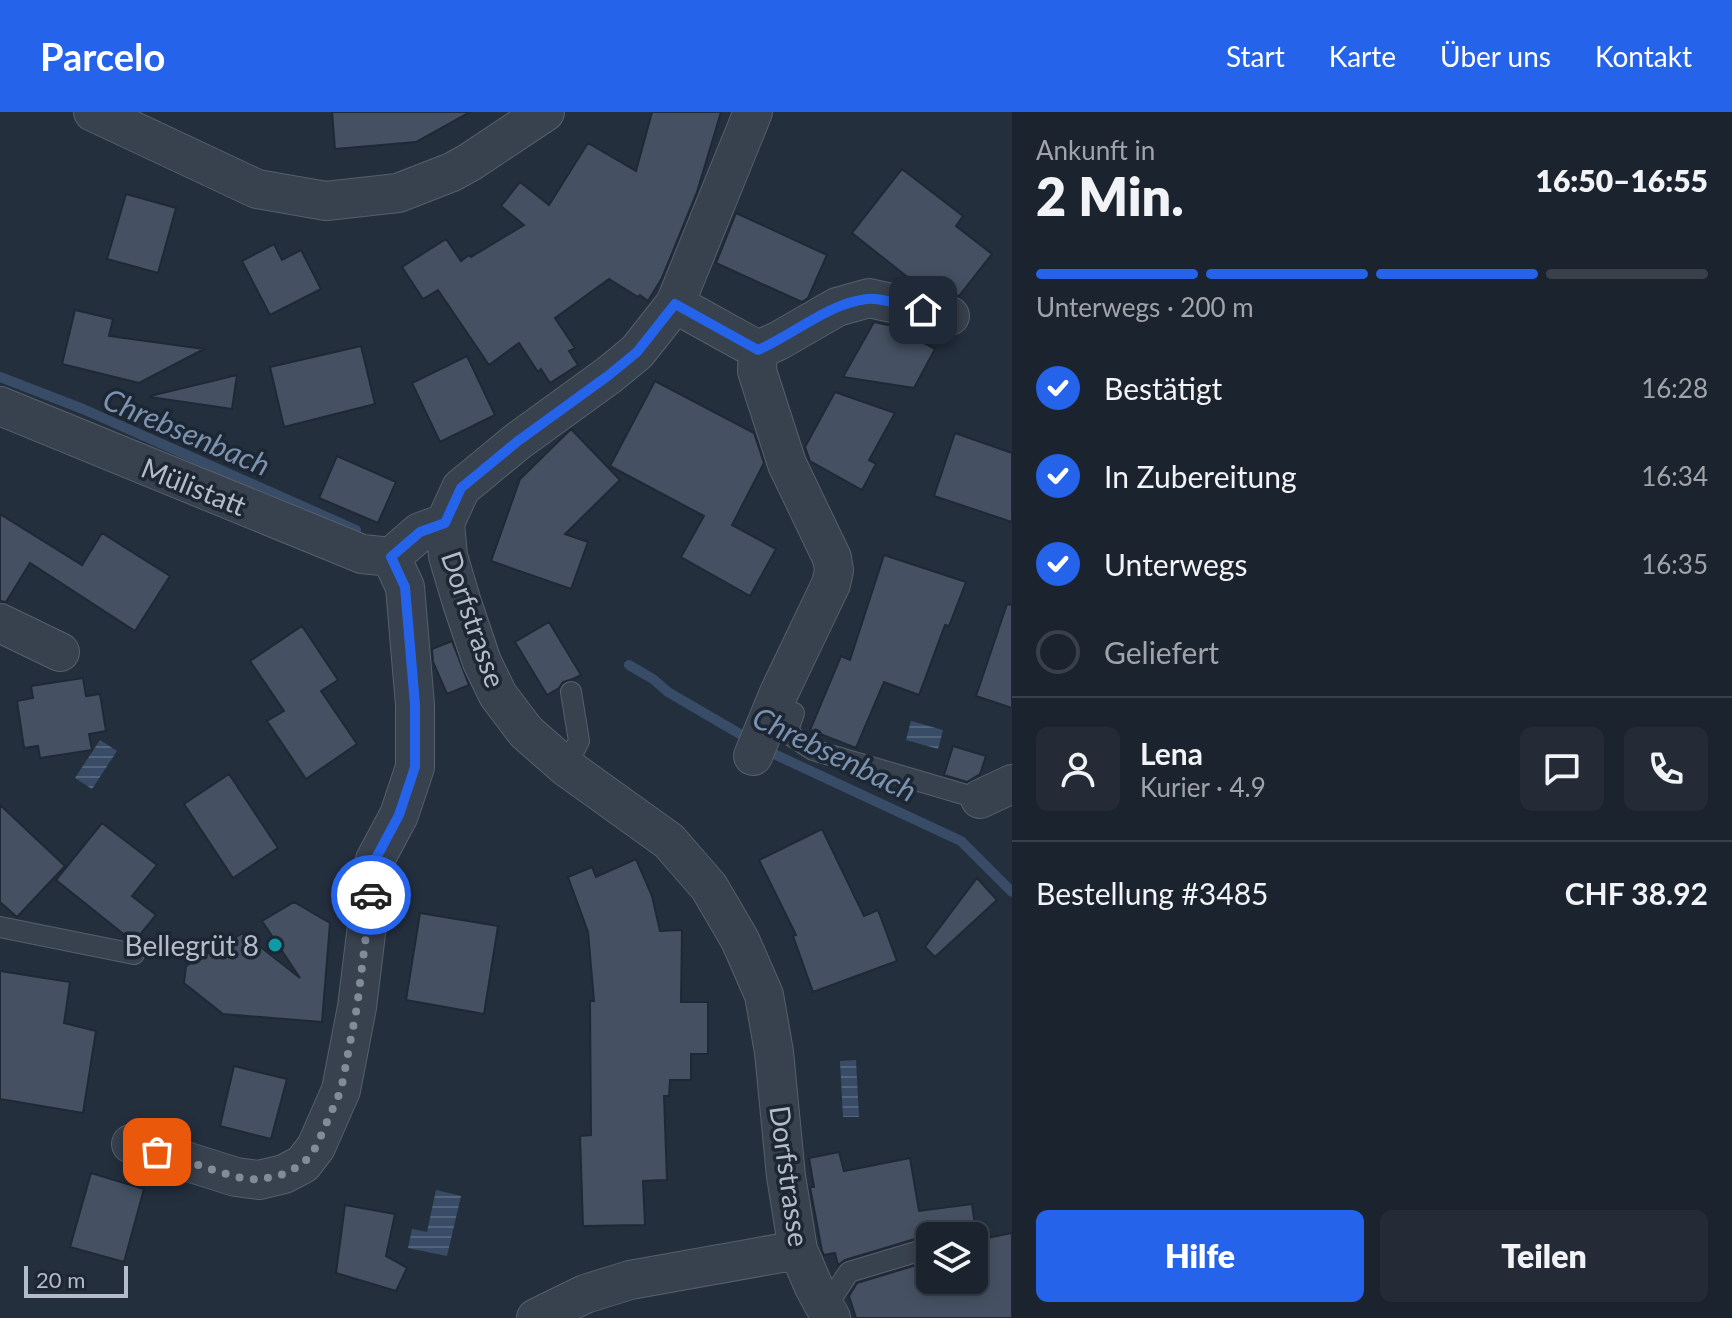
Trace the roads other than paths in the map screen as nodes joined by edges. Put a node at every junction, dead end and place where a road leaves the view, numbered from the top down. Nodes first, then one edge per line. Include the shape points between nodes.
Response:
1 (93, 112) edge
2 (545, 112) edge
3 (753, 112) edge
4 (675, 304) junction
5 (950, 316) dead end
6 (758, 350) junction
7 (0, 406) edge
8 (445, 523) junction
9 (391, 557) junction
10 (0, 623) edge
11 (60, 652) dead end
12 (571, 692) dead end
13 (794, 713) dead end
14 (756, 748) dead end
15 (566, 767) junction
16 (996, 791) edge
17 (0, 927) edge
18 (134, 954) dead end
19 (131, 1144) dead end
20 (798, 1250) junction
21 (916, 1252) edge
22 (827, 1311) edge
23 (536, 1318) edge

1 - 2 street via 257,189 326,201 398,193 452,172
3 - 4 street, Dorfstrasse
4 - 6 street
4 - 8 street, Dorfstrasse via 637,352 461,488
5 - 6 street via 869,298 837,307
6 - 14 street via 757,371 787,464 834,570
7 - 9 street, Mülistatt via 362,554
8 - 9 street via 420,532
8 - 15 street, Dorfstrasse via 458,592 498,695 526,732
9 - 19 street via 405,587 415,767 399,815 375,860 341,1090 316,1147 303,1164 259,1180
10 - 11 street
12 - 15 lane via 579,741
13 - 16 lane via 787,733 813,750
15 - 20 street, Dorfstrasse via 669,841 709,887 740,940 764,995
17 - 18 lane
20 - 22 street, Dorfstrasse
20 - 23 street via 630,1280
21 - 22 lane via 849,1272

